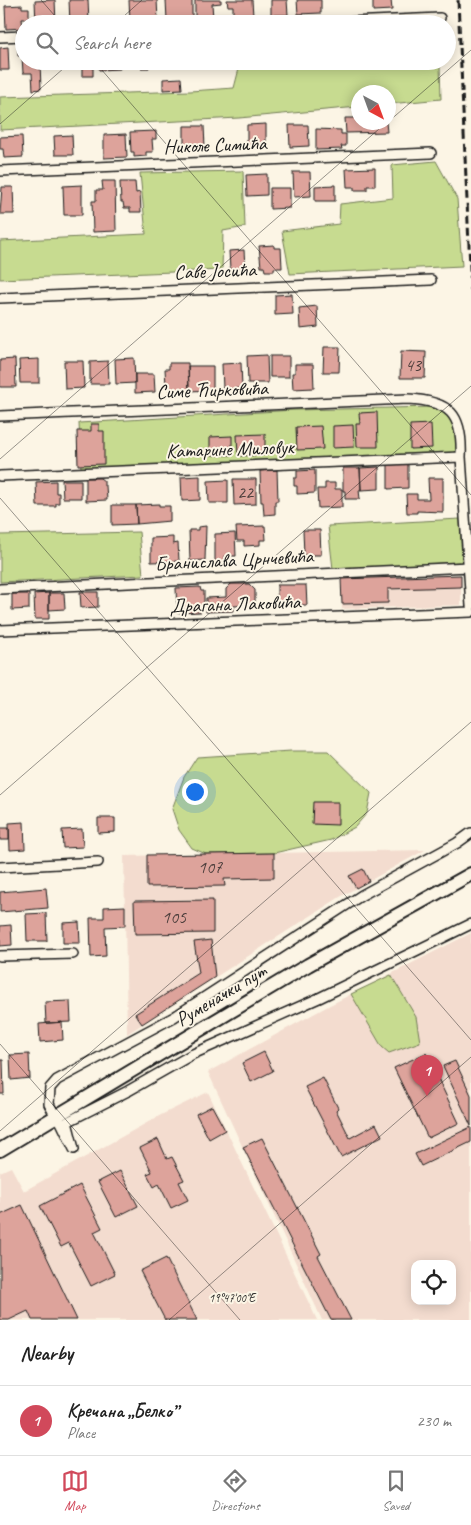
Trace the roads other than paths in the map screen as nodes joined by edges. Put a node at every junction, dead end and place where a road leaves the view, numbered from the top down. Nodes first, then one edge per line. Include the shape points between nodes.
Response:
1 (15, 36) edge
2 (0, 37) edge
3 (431, 153) dead end
4 (0, 171) edge
5 (431, 280) dead end
6 (0, 298) edge
7 (0, 416) edge
8 (461, 457) junction
9 (0, 476) edge
10 (469, 566) junction
11 (0, 589) edge
12 (471, 606) edge
13 (471, 612) edge
14 (0, 630) edge
15 (471, 833) edge
16 (98, 862) dead end
17 (0, 867) edge
18 (467, 876) edge
19 (471, 924) edge
20 (73, 954) dead end
21 (0, 956) edge
22 (56, 1118) junction
23 (0, 1150) edge

1 - 2 street
3 - 4 street, Николе Симића
5 - 6 street, Саве Јосића
7 - 8 street, Симе Ћирковића via 426,400 452,412 462,439
8 - 9 street, Катарине Миловук
8 - 10 street
10 - 11 street, Бранислава Црнчевића
10 - 12 street
13 - 14 street, Драгана Лаковића
15 - 22 street via 362,895 174,1017 61,1076 50,1088 48,1096
16 - 17 street
18 - 22 main road, Руменачки пут via 272,986
19 - 22 street via 194,1054 67,1122 74,1149
20 - 21 street
22 - 23 main road, Руменачки пут

